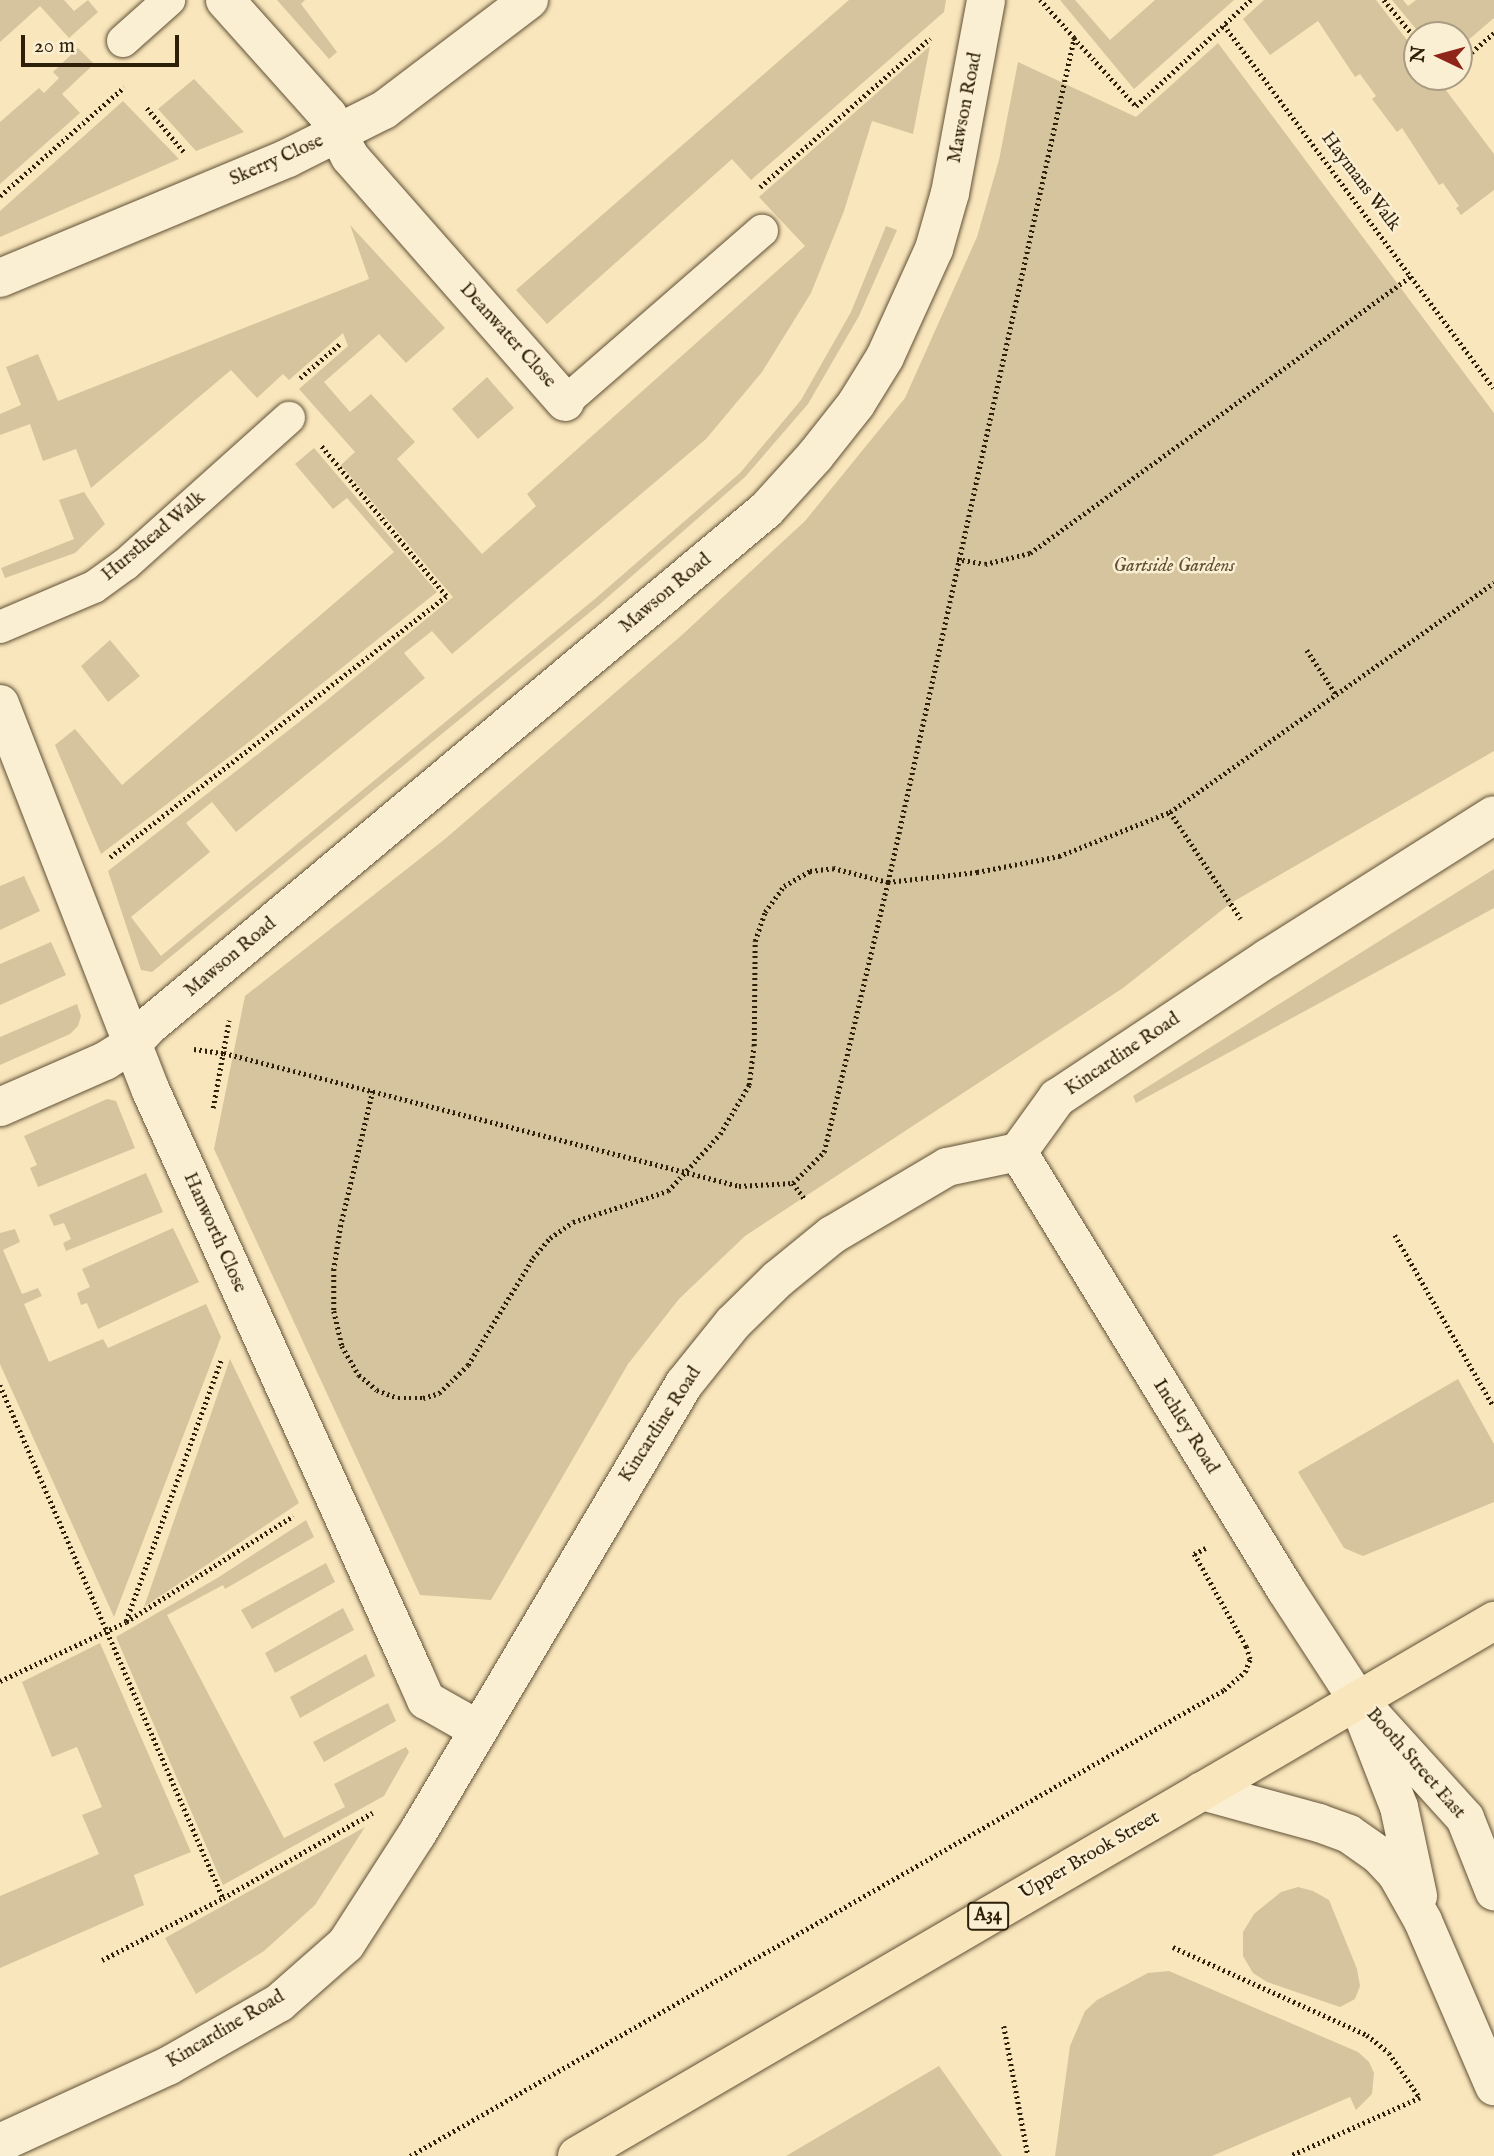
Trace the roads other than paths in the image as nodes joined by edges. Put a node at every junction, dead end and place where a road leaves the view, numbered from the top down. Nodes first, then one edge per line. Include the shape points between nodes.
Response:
1 (169, 0) edge
2 (225, 0) edge
3 (528, 0) edge
4 (986, 0) edge
5 (123, 41) dead end
6 (339, 133) junction
7 (762, 231) dead end
8 (0, 278) edge
9 (565, 402) joint
10 (289, 403) road end
11 (0, 627) edge
12 (0, 704) edge
13 (1494, 815) edge
14 (132, 1044) junction
15 (0, 1107) edge
16 (1018, 1152) junction
17 (1494, 1621) edge
18 (1357, 1699) junction
19 (477, 1729) junction
20 (1202, 1791) junction
21 (1494, 1891) edge
22 (1423, 1921) junction
23 (1494, 2086) edge
24 (0, 2143) edge
25 (577, 2156) edge

1 - 5 lane
2 - 6 street, Deanwater Close
3 - 6 street, Skerry Close via 384,110
4 - 14 street, Mawson Road via 950,193 933,249 884,356 856,404 815,456 766,510
6 - 8 street, Skerry Close
6 - 9 street, Deanwater Close via 350,157
7 - 9 lane, Deanwater Close
10 - 11 lane, Hursthead Walk via 127,564 94,587
12 - 14 street, Hanworth Close
13 - 16 street, Kincardine Road via 1058,1098
14 - 15 street, Mawson Road via 105,1061
14 - 19 street, Hanworth Close via 426,1700
16 - 18 street, Inchley Road
16 - 19 street, Kincardine Road via 947,1167 832,1235 733,1323 684,1384
17 - 18 highway, Upper Brook Street / A34
18 - 20 highway, Upper Brook Street / A34
18 - 21 street, Booth Street East via 1465,1818
18 - 22 street, Booth Street East via 1399,1807
19 - 24 street, Kincardine Road via 346,1944 279,2003 168,2066
20 - 22 street, Booth Street East via 1349,1834 1396,1873
20 - 25 highway, Upper Brook Street / A34
22 - 23 street, Booth Street East

